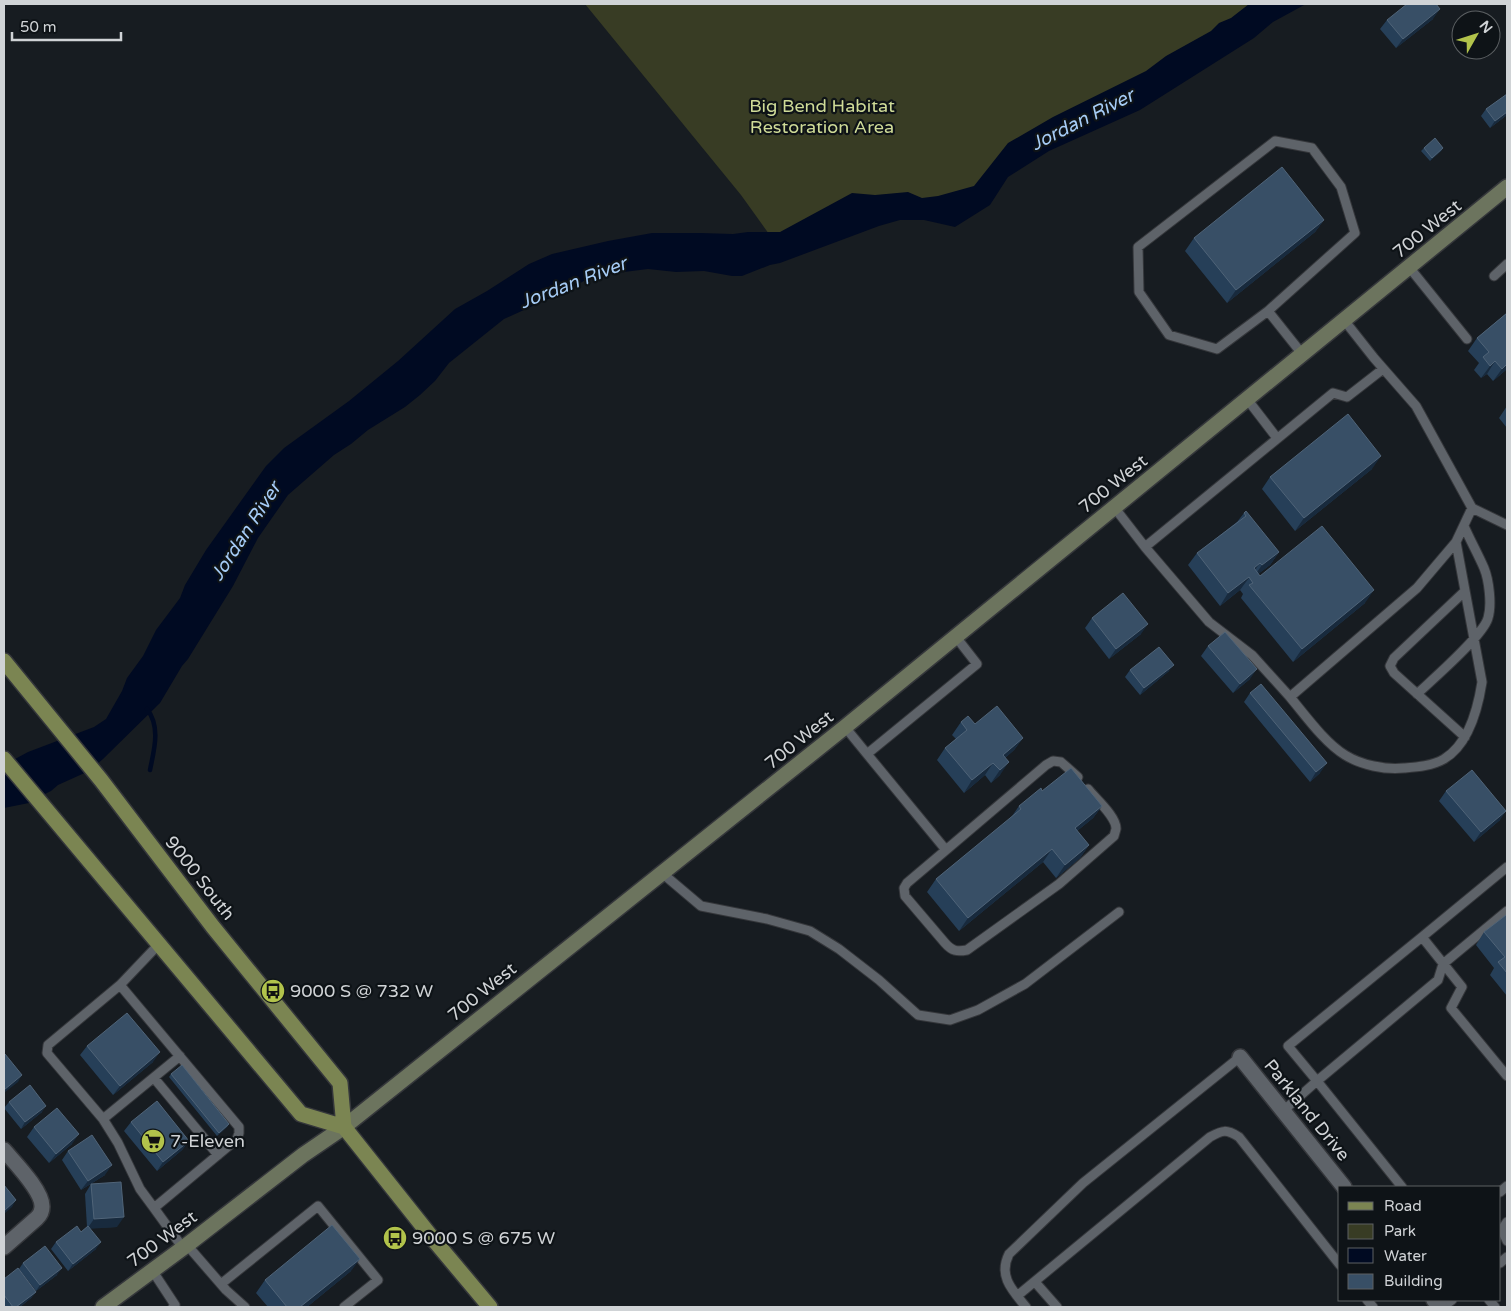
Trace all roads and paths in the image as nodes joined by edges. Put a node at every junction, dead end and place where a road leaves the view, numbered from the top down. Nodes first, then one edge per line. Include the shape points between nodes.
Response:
1 (1506, 191) edge
2 (1507, 264) edge
3 (1409, 267) junction
4 (1494, 276) dead end
5 (1268, 311) junction
6 (1344, 320) junction
7 (1467, 339) dead end
8 (1302, 355) junction
9 (1383, 369) junction
10 (1247, 399) junction
11 (1277, 438) junction
12 (1114, 507) junction
13 (1472, 508) junction
14 (1507, 525) edge
15 (1464, 526) junction
16 (1456, 542) junction
17 (1145, 547) junction
18 (1465, 591) junction
19 (956, 637) junction
20 (1474, 639) junction
21 (4, 661) edge
22 (1417, 694) junction
23 (1290, 697) junction
24 (845, 726) junction
25 (1465, 737) junction
26 (867, 754) junction
27 (4, 759) edge
28 (946, 850) junction
29 (1507, 867) edge
30 (662, 873) junction
31 (1507, 910) edge
32 (1119, 912) dead end
33 (1422, 937) junction
34 (159, 944) junction
35 (1443, 964) junction
36 (120, 984) junction
37 (180, 1056) junction
38 (1240, 1057) joint
39 (1507, 1076) edge
40 (154, 1078) junction
41 (1317, 1081) junction
42 (178, 1089) edge
43 (169, 1097) junction
44 (187, 1100) edge
45 (178, 1108) junction
46 (1283, 1111) junction
47 (198, 1113) edge
48 (103, 1119) junction
49 (189, 1120) junction
50 (206, 1123) edge
51 (344, 1127) junction
52 (197, 1130) junction
53 (4, 1150) edge
54 (218, 1155) junction
55 (1343, 1186) edge
56 (1401, 1186) edge
57 (154, 1208) junction
58 (1507, 1222) edge
59 (1507, 1241) edge
60 (4, 1247) edge
61 (185, 1247) junction
62 (1338, 1262) edge
63 (152, 1270) junction
64 (1035, 1282) junction
65 (220, 1284) junction
66 (1017, 1296) junction
67 (103, 1307) edge
68 (174, 1307) edge
69 (245, 1307) edge
70 (344, 1307) edge
71 (490, 1307) edge
72 (1026, 1307) edge
73 (1057, 1307) edge

1 - 3 street, 700 West
2 - 4 lane
3 - 6 street, 700 West
3 - 7 lane
5 - 5 lane via 1355,233 1341,187 1312,148 1275,141 1138,248 1139,292 1169,335 1217,348
5 - 8 lane
6 - 8 street, 700 West
6 - 9 lane
8 - 10 street, 700 West
9 - 11 lane via 1347,397 1333,393
9 - 13 lane via 1416,406
10 - 11 lane
10 - 12 street, 700 West
11 - 17 lane
12 - 17 lane
12 - 19 street, 700 West
13 - 14 lane
13 - 15 lane
15 - 16 lane
15 - 20 lane via 1484,569 1489,589 1489,617
16 - 18 lane
16 - 23 lane via 1417,588
17 - 23 lane via 1209,622 1252,655
18 - 20 lane
18 - 22 lane via 1394,658 1390,666
19 - 24 street, 700 West
19 - 26 lane via 977,664
20 - 22 lane
20 - 25 lane via 1482,682 1479,702
21 - 51 main road, 9000 South via 101,780 213,927 340,1082
22 - 25 lane
23 - 25 lane via 1330,743 1345,755 1373,766 1394,769 1429,766 1445,759
24 - 26 lane
24 - 30 street, 700 West
26 - 28 lane
27 - 34 main road
28 - 28 lane via 904,888 905,896 945,943 957,952 967,950 1059,884 1114,836 1115,822 1069,768 1054,761
29 - 33 lane
30 - 32 lane via 701,906 810,931 839,949 918,1014 950,1020 978,1010 1025,984
30 - 51 street, 700 West
31 - 35 lane
33 - 35 lane
33 - 41 lane via 1288,1046
34 - 36 lane
34 - 51 main road via 301,1114
35 - 39 lane via 1462,987 1451,1008
35 - 41 lane via 1438,980
36 - 37 lane
36 - 48 lane via 48,1046 47,1053
37 - 40 lane
37 - 54 lane via 201,1088 239,1127 237,1139
38 - 46 street, Parkland Drive
38 - 66 lane via 1083,1183 1015,1247 1004,1263 1004,1274
40 - 43 lane
40 - 48 lane
41 - 46 lane
41 - 56 lane
42 - 43 lane
43 - 45 lane
44 - 45 lane
45 - 49 lane
46 - 55 street, Parkland Drive
47 - 49 lane
48 - 57 lane via 140,1189
49 - 52 lane
50 - 52 lane
51 - 61 street, 700 West
51 - 71 main road
52 - 54 lane
53 - 60 street via 38,1192 42,1206 38,1218
54 - 57 lane
57 - 61 lane
58 - 59 lane via 1502,1230
61 - 63 street, 700 West
61 - 65 lane
62 - 64 lane via 1239,1136 1221,1131
63 - 67 street, 700 West
63 - 68 lane
64 - 66 lane
64 - 73 lane
65 - 69 lane
65 - 70 lane via 318,1206 378,1280
66 - 72 lane

